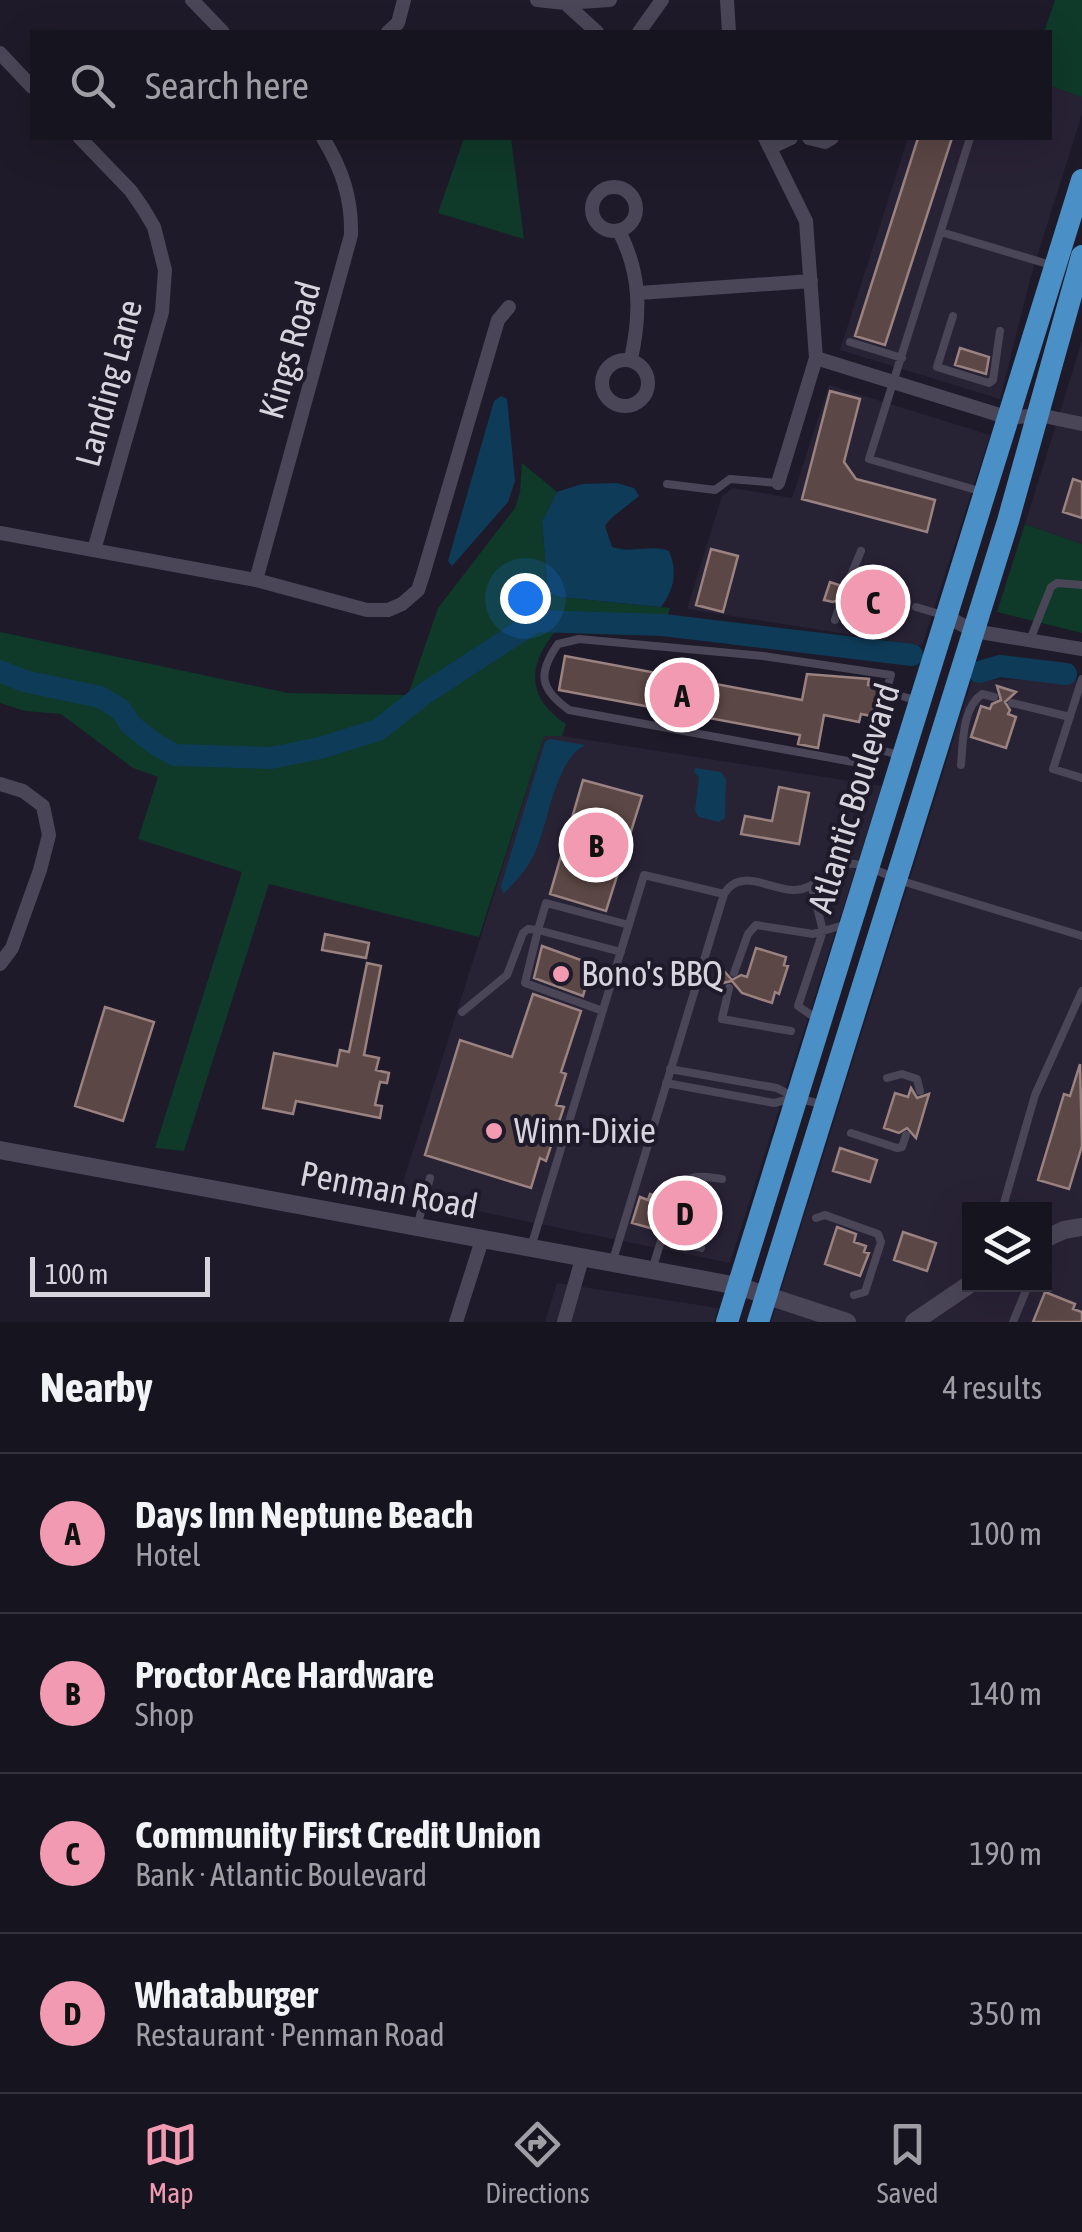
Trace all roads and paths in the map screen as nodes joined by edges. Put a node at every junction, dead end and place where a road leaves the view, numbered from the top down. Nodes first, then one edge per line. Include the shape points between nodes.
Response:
1 (192, 0) edge
2 (404, 0) edge
3 (537, 0) edge
4 (610, 0) edge
5 (662, 0) edge
6 (727, 0) edge
7 (565, 3) junction
8 (221, 30) edge
9 (390, 30) edge
10 (595, 30) edge
11 (640, 30) edge
12 (729, 30) edge
13 (0, 53) edge
14 (30, 86) edge
15 (82, 140) edge
16 (325, 140) edge
17 (969, 140) edge
18 (768, 142) edge
19 (1082, 180) edge
20 (619, 231) dead end
21 (941, 232) junction
22 (1082, 256) edge
23 (1056, 266) junction
24 (811, 280) junction
25 (639, 292) junction
26 (509, 307) dead end
27 (953, 316) dead end
28 (1000, 331) dead end
29 (850, 342) dead end
30 (816, 358) junction
31 (902, 358) junction
32 (632, 359) dead end
33 (895, 382) junction
34 (1039, 415) junction
35 (1009, 418) junction
36 (1082, 422) edge
37 (778, 482) joint
38 (667, 484) dead end
39 (986, 493) junction
40 (0, 533) edge
41 (94, 550) junction
42 (860, 551) dead end
43 (256, 580) junction
44 (1082, 585) edge
45 (846, 588) dead end
46 (840, 605) dead end
47 (916, 607) dead end
48 (947, 617) junction
49 (835, 620) dead end
50 (974, 631) junction
51 (1030, 640) junction
52 (1082, 649) edge
53 (1082, 679) edge
54 (886, 692) junction
55 (994, 697) dead end
56 (920, 702) junction
57 (1012, 703) dead end
58 (1070, 718) junction
59 (869, 747) junction
60 (904, 756) junction
61 (961, 765) dead end
62 (1082, 778) edge
63 (0, 784) edge
64 (868, 868) junction
65 (896, 880) junction
66 (812, 887) junction
67 (724, 894) junction
68 (852, 923) junction
69 (629, 925) junction
70 (538, 930) junction
71 (822, 931) junction
72 (1082, 936) edge
73 (620, 952) junction
74 (0, 964) edge
75 (734, 973) dead end
76 (729, 988) dead end
77 (1082, 991) edge
78 (602, 1011) junction
79 (462, 1012) dead end
80 (820, 1022) junction
81 (791, 1032) dead end
82 (670, 1069) junction
83 (887, 1078) dead end
84 (666, 1083) junction
85 (920, 1091) dead end
86 (796, 1098) junction
87 (826, 1105) junction
88 (852, 1133) dead end
89 (906, 1135) dead end
90 (0, 1150) edge
91 (430, 1178) dead end
92 (722, 1179) dead end
93 (1004, 1202) edge
94 (816, 1218) dead end
95 (417, 1228) junction
96 (1082, 1228) edge
97 (1052, 1235) edge
98 (662, 1238) junction
99 (482, 1240) junction
100 (530, 1248) junction
101 (701, 1248) dead end
102 (582, 1259) junction
103 (611, 1264) junction
104 (652, 1270) junction
105 (738, 1286) junction
106 (962, 1289) edge
107 (1025, 1292) edge
108 (766, 1295) junction
109 (854, 1295) dead end
110 (456, 1322) edge
111 (564, 1322) edge
112 (727, 1322) edge
113 (758, 1322) edge
114 (847, 1322) edge
115 (914, 1322) edge
116 (1013, 1322) edge

1 - 8 street
2 - 9 street
3 - 7 street
4 - 7 street
5 - 11 street
6 - 12 street
7 - 10 street
13 - 14 street
15 - 41 street, Landing Lane via 144,210 164,270 162,312
16 - 43 street, Kings Road via 345,181 351,235
17 - 21 lane
18 - 24 street via 802,207
19 - 23 highway, Atlantic Boulevard
20 - 25 street
21 - 23 lane
21 - 31 lane
22 - 34 highway, Atlantic Boulevard
23 - 35 highway, Atlantic Boulevard
24 - 25 street
24 - 30 street
25 - 32 street
26 - 43 street via 498,320 418,590 388,610 368,610
27 - 28 lane via 938,366 989,383
29 - 31 lane
30 - 33 street
30 - 37 street
31 - 33 lane
33 - 35 street
33 - 39 lane via 870,459
34 - 35 street
34 - 36 street
34 - 50 highway, Atlantic Boulevard
35 - 39 highway, Atlantic Boulevard
37 - 38 lane via 730,479 715,490
39 - 48 highway, Atlantic Boulevard
40 - 41 street
41 - 43 street
42 - 45 lane
44 - 51 lane via 1051,587
46 - 49 lane
47 - 48 lane
48 - 50 street
48 - 56 highway, Atlantic Boulevard
50 - 51 street
50 - 65 highway, Atlantic Boulevard
51 - 52 street
53 - 58 lane
54 - 56 lane
54 - 59 lane
54 - 59 lane via 890,675 579,639 558,644 543,676 550,696 569,710 864,764
55 - 61 lane via 974,699
56 - 60 highway, Atlantic Boulevard
57 - 58 lane
58 - 62 lane via 1053,769
59 - 60 lane
60 - 64 highway, Atlantic Boulevard
63 - 74 street via 43,806 49,836 12,948
64 - 65 lane
64 - 66 lane via 842,866
64 - 68 highway, Atlantic Boulevard
65 - 72 lane
65 - 87 highway, Atlantic Boulevard
66 - 67 lane via 793,890 744,879
66 - 71 lane
67 - 69 lane via 644,874
67 - 82 lane
68 - 71 lane
68 - 80 highway, Atlantic Boulevard
69 - 70 lane via 546,902
69 - 73 lane
70 - 73 lane
70 - 78 lane via 524,983
70 - 79 lane via 525,931 507,974
71 - 75 lane via 756,925
71 - 80 lane via 798,1006
73 - 78 lane
76 - 81 lane via 722,1019
77 - 93 lane via 1035,1095
78 - 100 lane
80 - 86 highway, Atlantic Boulevard
82 - 84 lane
82 - 86 lane via 778,1088
83 - 85 lane via 917,1079
84 - 86 lane via 774,1102
84 - 103 lane
86 - 87 lane
86 - 105 highway, Atlantic Boulevard
87 - 108 highway, Atlantic Boulevard
88 - 89 lane via 897,1148
90 - 95 street, Penman Road
91 - 95 lane
92 - 98 lane via 683,1180
94 - 109 lane via 825,1215 878,1234 865,1292
95 - 99 street, Penman Road
96 - 97 street
98 - 101 lane
98 - 104 lane
99 - 100 street, Penman Road
99 - 110 street
100 - 102 street, Penman Road
102 - 103 street, Penman Road
102 - 111 street
103 - 104 street, Penman Road
104 - 105 street, Penman Road
105 - 108 street, Penman Road
105 - 112 highway, Atlantic Boulevard
106 - 115 street
107 - 116 lane
108 - 113 highway, Atlantic Boulevard
108 - 114 street, Penman Road

